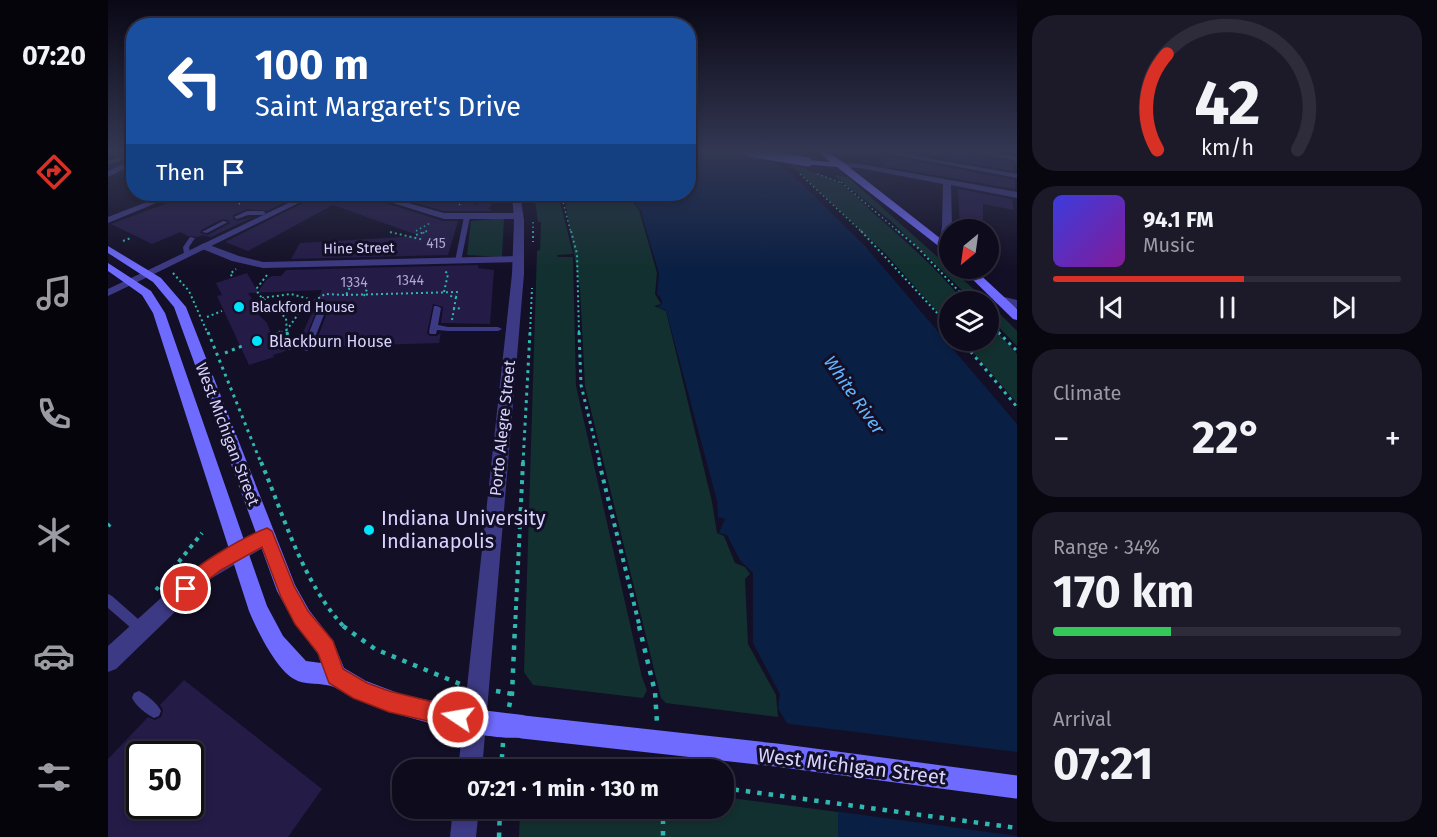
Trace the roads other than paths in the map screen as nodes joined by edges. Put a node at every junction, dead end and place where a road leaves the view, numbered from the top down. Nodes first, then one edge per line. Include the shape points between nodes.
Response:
1 (873, 191) edge
2 (947, 191) edge
3 (996, 191) edge
4 (1017, 195) edge
5 (156, 201) edge
6 (298, 201) edge
7 (391, 201) edge
8 (517, 201) edge
9 (263, 213) dead end
10 (518, 216) junction
11 (237, 217) dead end
12 (467, 217) junction
13 (947, 219) edge
14 (108, 220) edge
15 (225, 222) dead end
16 (205, 232) dead end
17 (192, 238) dead end
18 (939, 244) edge
19 (204, 246) junction
20 (108, 249) edge
21 (186, 255) junction
22 (526, 255) junction
23 (458, 261) junction
24 (108, 266) edge
25 (148, 273) junction
26 (978, 279) edge
27 (132, 281) junction
28 (108, 293) edge
29 (1000, 300) junction
30 (1017, 304) edge
31 (437, 308) dead end
32 (321, 312) dead end
33 (1017, 316) edge
34 (498, 329) dead end
35 (307, 348) dead end
36 (267, 536) junction
37 (238, 551) junction
38 (108, 600) edge
39 (142, 630) junction
40 (108, 661) edge
41 (336, 676) junction
42 (139, 698) dead end
43 (154, 711) dead end
44 (473, 721) junction
45 (471, 759) edge
46 (1017, 787) edge
47 (465, 819) edge
48 (464, 837) edge

1 - 18 main road
2 - 13 street
3 - 4 street
5 - 14 street
6 - 19 street
7 - 12 street via 440,216
8 - 10 street, Porto Alegre Street
9 - 11 lane
10 - 12 street
10 - 22 street, Porto Alegre Street
12 - 23 lane
15 - 16 lane
17 - 21 lane
19 - 21 street
19 - 23 street, Hine Street via 263,265
20 - 25 main road, West Michigan Street
21 - 25 street
22 - 23 street, Hine Street
22 - 44 street, Porto Alegre Street
24 - 27 main road, West Michigan Street
25 - 27 street
25 - 36 main road, West Michigan Street via 169,290 180,307
26 - 29 main road
27 - 28 street
27 - 37 main road, West Michigan Street via 147,294 159,313
29 - 30 street
29 - 33 main road
31 - 34 lane via 434,329
32 - 35 lane
36 - 37 street
36 - 41 main road, West Michigan Street via 287,591 326,648
37 - 39 street via 200,575
37 - 41 main road, West Michigan Street via 259,611 287,657 300,671
38 - 39 lane
39 - 40 street
41 - 44 main road, West Michigan Street via 389,702
42 - 43 lane
44 - 45 street, Porto Alegre Street
44 - 46 main road, West Michigan Street, bridge
47 - 48 street

